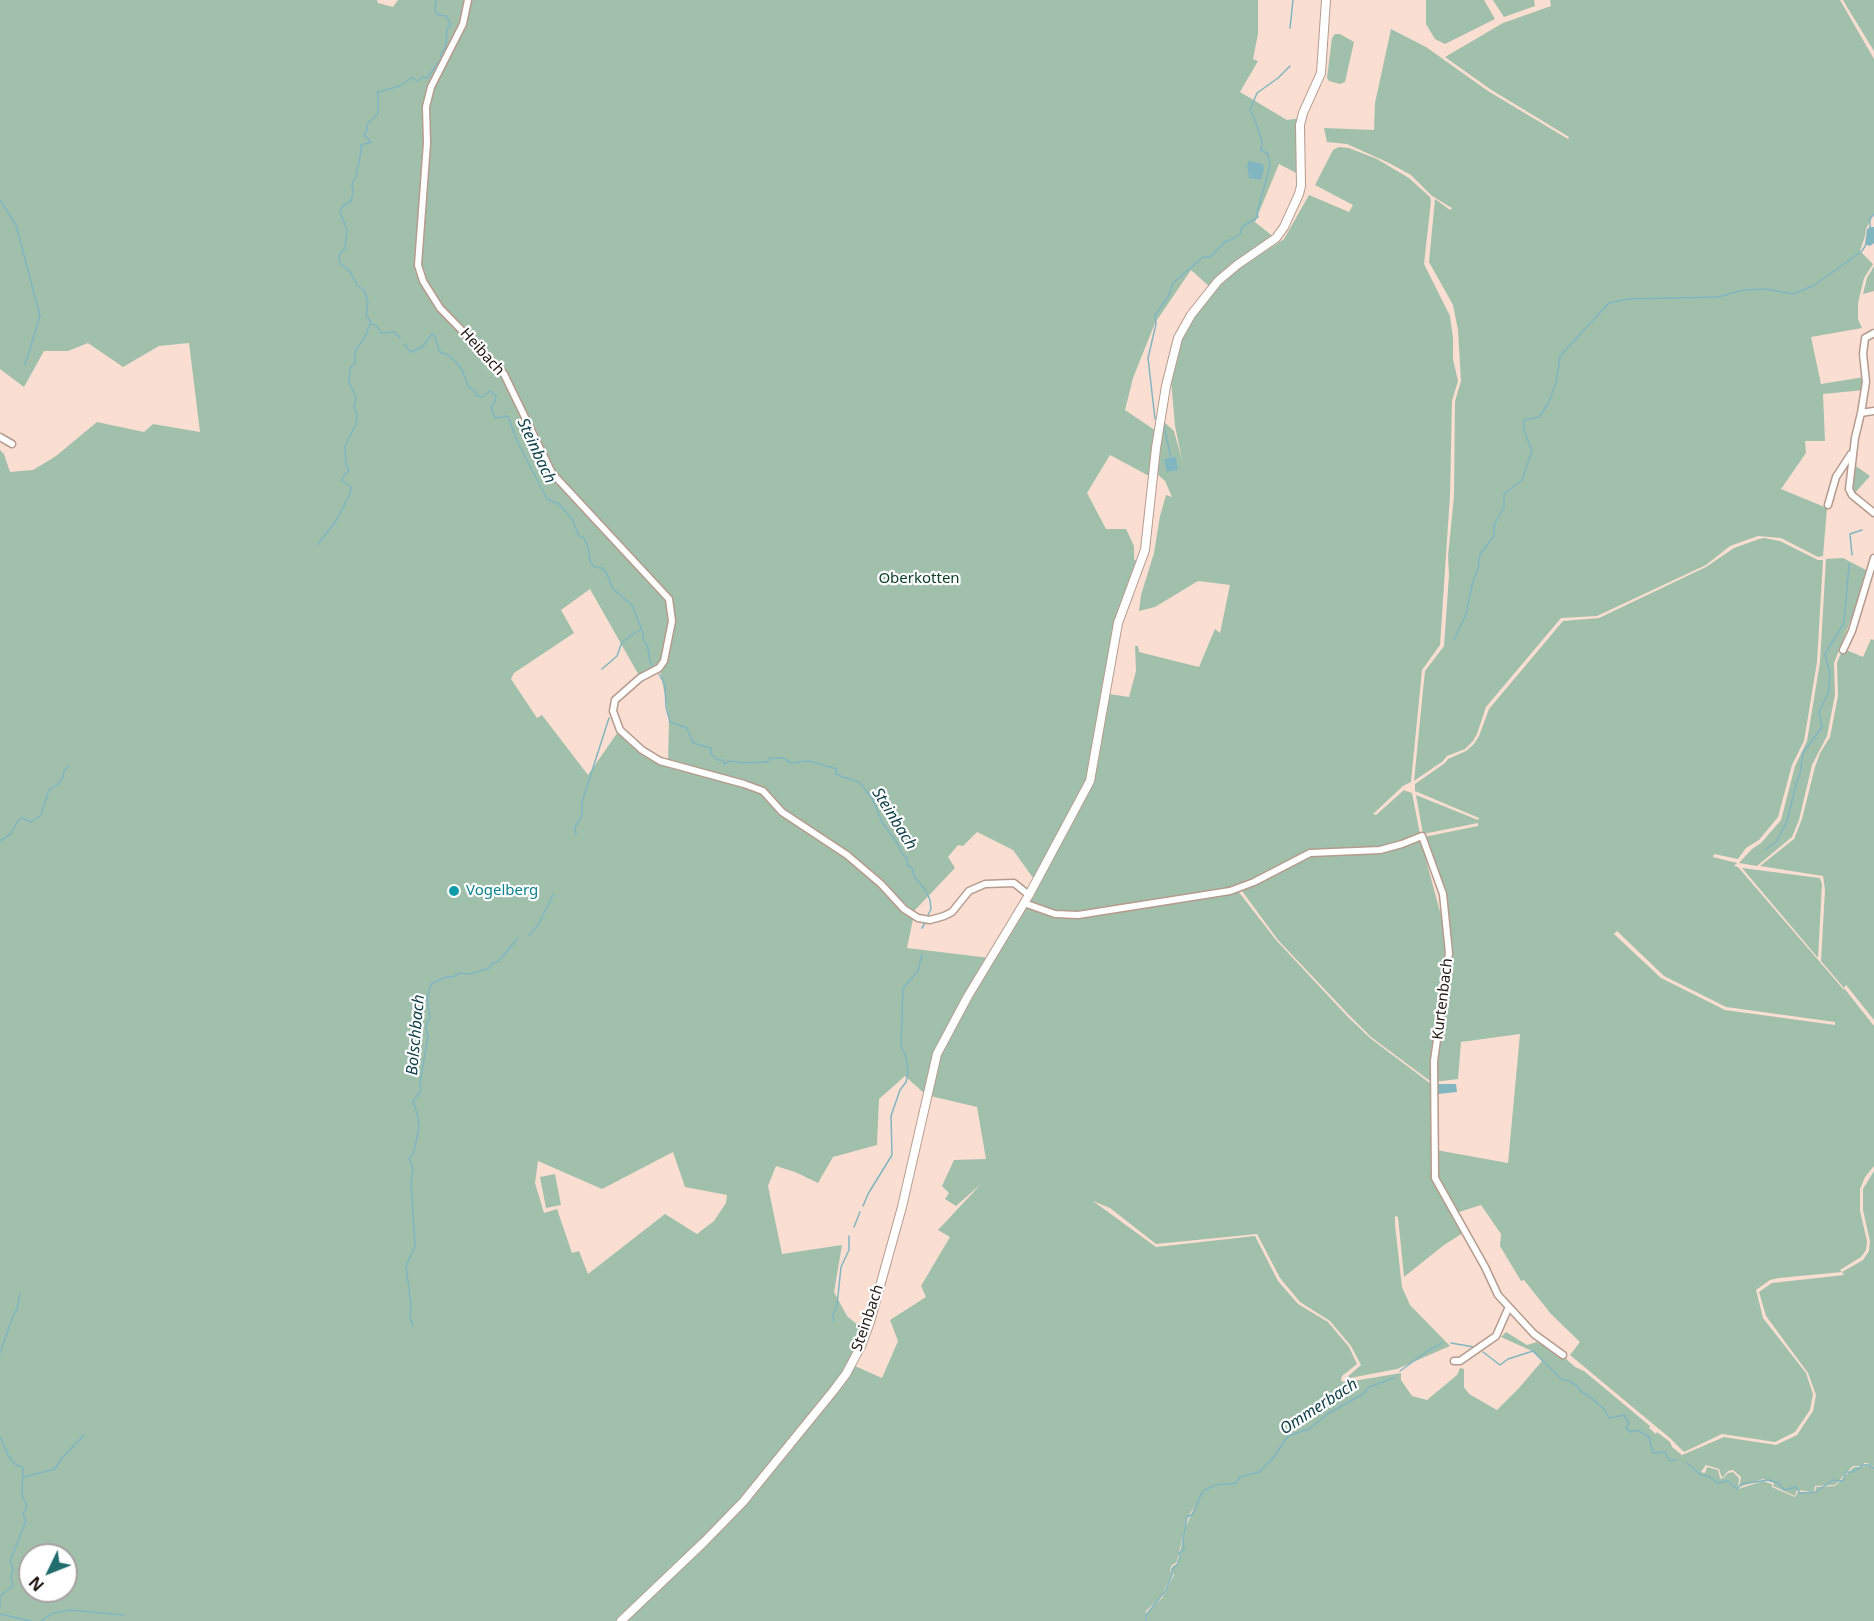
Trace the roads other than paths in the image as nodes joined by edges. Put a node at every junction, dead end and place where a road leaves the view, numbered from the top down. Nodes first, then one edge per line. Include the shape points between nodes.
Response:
1 (468, 0) edge
2 (1326, 0) edge
3 (1874, 333) edge
4 (1874, 411) edge
5 (1861, 413) junction
6 (0, 437) edge
7 (12, 444) dead end
8 (1853, 452) junction
9 (1828, 505) dead end
10 (1874, 513) edge
11 (1874, 558) edge
12 (1843, 650) dead end
13 (1029, 895) junction
14 (1024, 903) junction
15 (1508, 1308) junction
16 (1563, 1355) dead end
17 (1454, 1361) dead end
18 (621, 1621) edge

1 - 13 street, Heibach via 463,24 431,87 426,107 428,142 418,265 440,308 504,374 552,473 669,599 672,621 664,661 615,700 616,723 621,733 654,758 673,766 761,790 786,815 858,864 918,918 944,916 969,891 986,884 1014,883
2 - 13 street, Steinbach via 1321,73 1300,125 1301,186 1297,200 1275,240 1228,272 1180,332 1156,448 1146,543 1119,618 1090,781
3 - 5 street via 1865,338 1866,382
4 - 5 street
5 - 8 street
6 - 7 street
8 - 9 street via 1836,477
8 - 10 street via 1849,489
11 - 12 street
13 - 14 street, Steinbach
14 - 15 street, Kurtenbach via 1055,914 1078,915 1230,891 1311,853 1380,850 1422,836 1443,894 1449,953 1434,1061 1435,1178
14 - 18 street, Steinbach via 937,1054 902,1207 870,1322 850,1366 743,1502
15 - 16 street, Kurtenbach
15 - 17 street via 1496,1336 1460,1361

